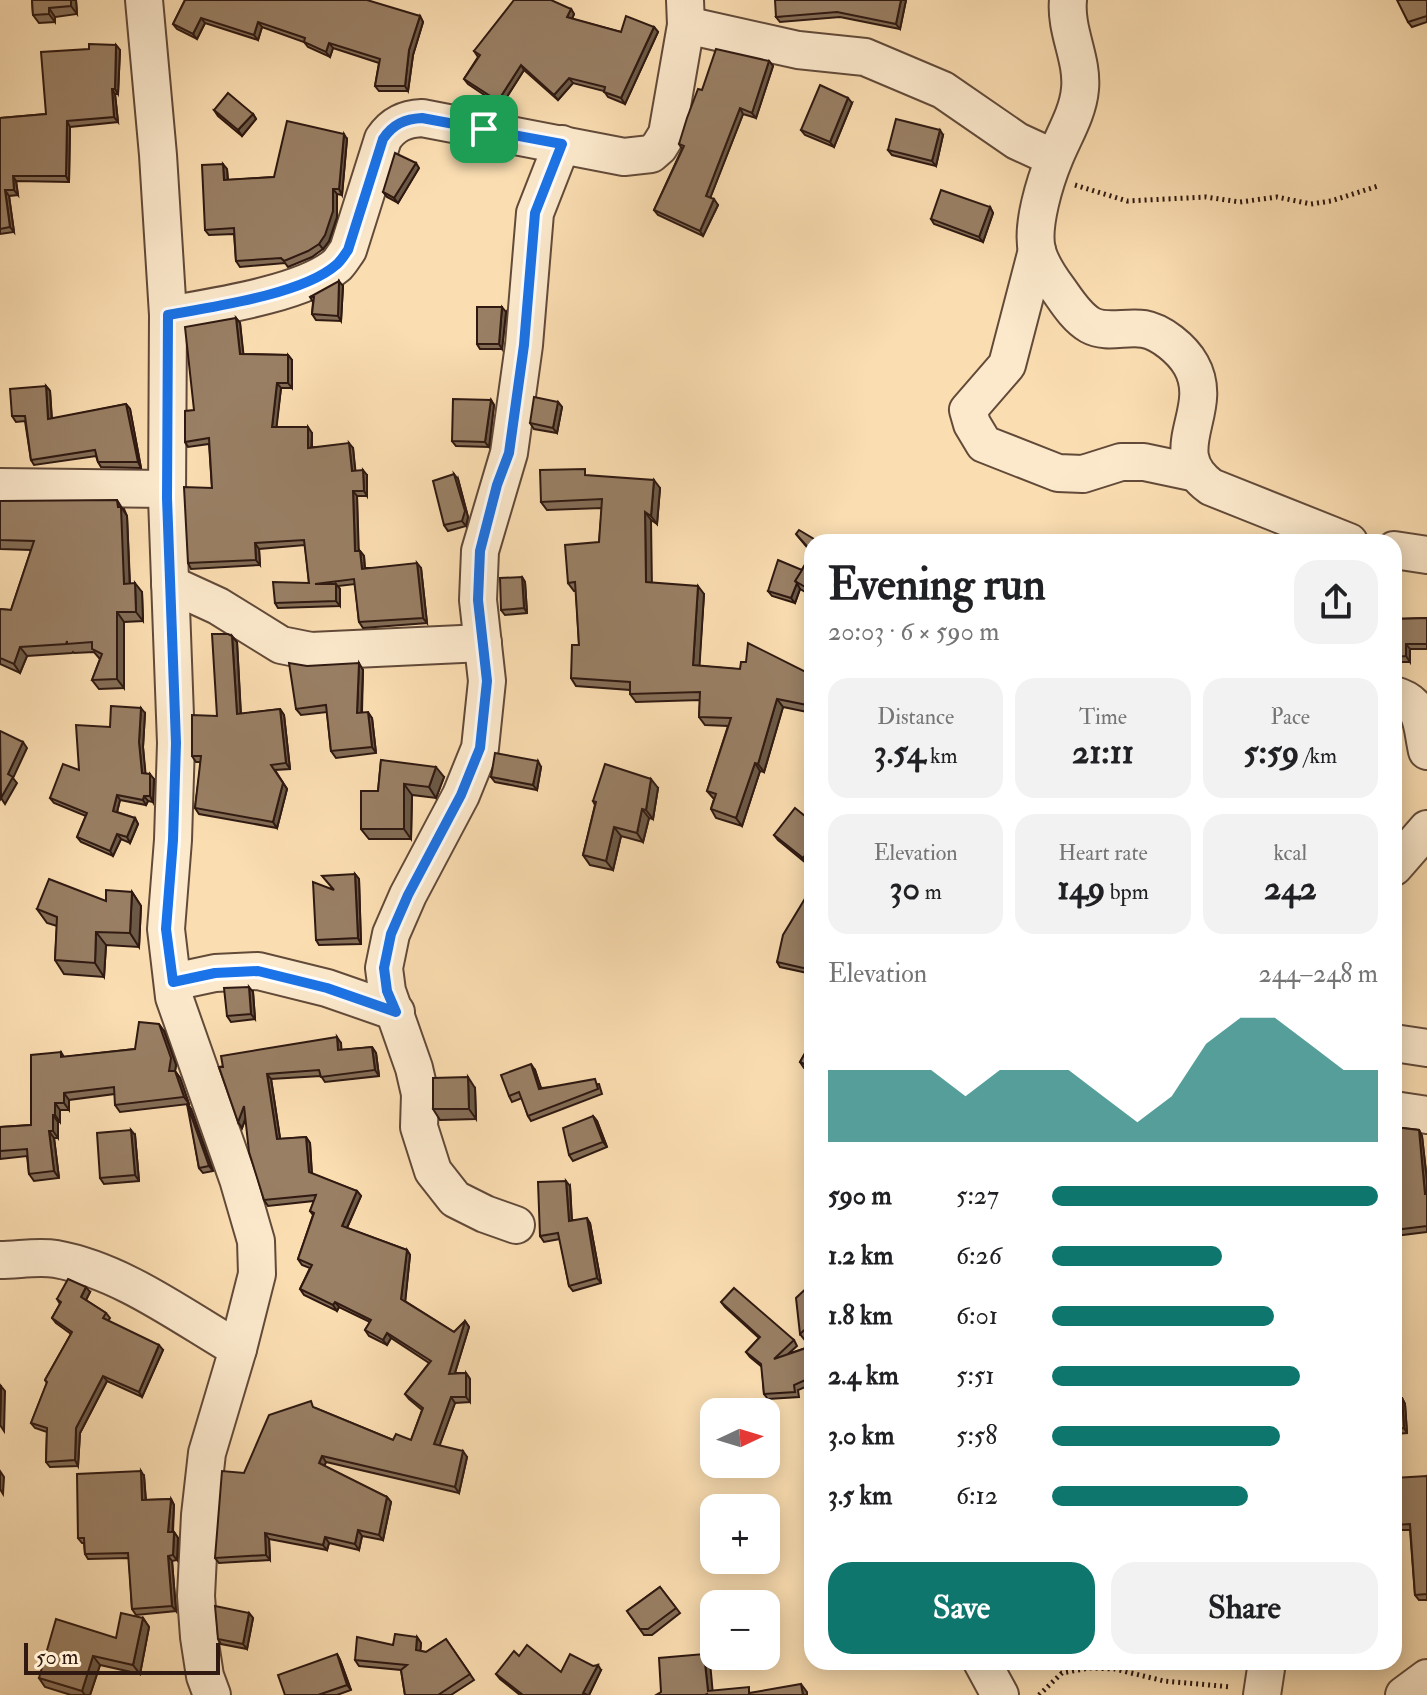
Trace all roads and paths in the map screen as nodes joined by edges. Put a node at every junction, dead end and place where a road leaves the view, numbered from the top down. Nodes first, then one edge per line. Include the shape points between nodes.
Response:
1 (144, 0) edge
2 (1068, 0) edge
3 (686, 13) edge
4 (562, 144) junction
5 (1052, 165) junction
6 (1378, 186) dead end
7 (1037, 250) junction
8 (168, 315) junction
9 (1196, 473) junction
10 (0, 487) edge
11 (167, 489) junction
12 (1329, 534) edge
13 (1402, 551) edge
14 (1427, 555) edge
15 (170, 584) junction
16 (483, 643) junction
17 (1402, 697) edge
18 (1427, 751) edge
19 (1427, 829) edge
20 (1402, 858) edge
21 (173, 982) junction
22 (396, 1012) junction
23 (1402, 1044) edge
24 (1427, 1048) edge
25 (1402, 1111) edge
26 (1427, 1115) edge
27 (516, 1225) dead end
28 (0, 1260) edge
29 (238, 1349) junction
30 (986, 1670) edge
31 (1078, 1670) edge
32 (1119, 1670) edge
33 (1427, 1678) edge
34 (1263, 1683) edge
35 (212, 1695) edge
36 (1000, 1695) edge
37 (1039, 1695) edge
38 (1404, 1695) edge

1 - 8 street
2 - 5 street via 1080,92
3 - 4 street via 667,134 659,147 651,154 624,157
3 - 5 street via 798,50 865,57 943,90
4 - 8 street via 422,118 401,122 383,139 348,250 337,265 256,298
4 - 16 street via 535,213 509,453 480,551
5 - 6 path via 1074,184 1127,201 1206,197 1240,202 1277,197 1311,204
5 - 7 street via 1038,216
7 - 9 street via 1047,274 1090,325 1145,329 1165,338 1192,366 1199,400 1188,450
7 - 9 street via 1007,365 968,410 984,444 1058,473 1083,474 1121,462
8 - 11 street
9 - 12 street via 1211,487
10 - 11 street
11 - 15 street
13 - 14 street
15 - 16 street via 281,645 311,651
15 - 21 street via 176,743 166,929
16 - 22 street via 487,681 480,748 391,934 384,968
17 - 18 street via 1415,705
19 - 20 street
21 - 22 street via 258,971
21 - 29 street via 256,1241 257,1274
22 - 27 street via 414,1068 419,1127 433,1171 455,1199
23 - 24 street
25 - 26 street
28 - 29 street via 53,1259 95,1270
29 - 35 street via 207,1453 200,1515 196,1596
30 - 36 street
31 - 37 path via 1062,1673
32 - 34 path via 1164,1681
33 - 38 street

